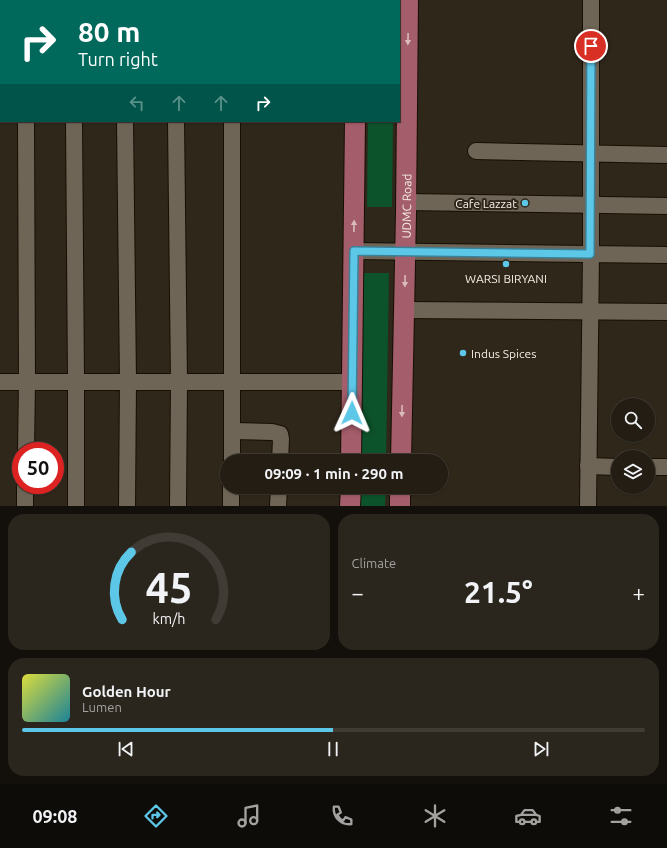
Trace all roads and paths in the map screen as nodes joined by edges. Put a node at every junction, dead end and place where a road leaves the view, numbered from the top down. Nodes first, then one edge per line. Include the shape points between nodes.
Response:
1 (408, 0) edge
2 (591, 0) edge
3 (26, 122) edge
4 (74, 122) edge
5 (125, 122) edge
6 (176, 122) edge
7 (232, 122) edge
8 (355, 122) edge
9 (476, 151) dead end
10 (591, 154) junction
11 (667, 155) edge
12 (406, 202) junction
13 (591, 205) junction
14 (667, 206) edge
15 (354, 251) junction
16 (405, 252) junction
17 (590, 254) junction
18 (667, 255) edge
19 (404, 310) junction
20 (590, 311) junction
21 (667, 312) edge
22 (0, 382) edge
23 (27, 382) junction
24 (76, 382) junction
25 (128, 382) junction
26 (179, 382) junction
27 (233, 382) junction
28 (353, 382) junction
29 (232, 432) junction
30 (26, 442) edge
31 (232, 454) edge
32 (280, 454) edge
33 (351, 454) edge
34 (401, 454) edge
35 (588, 466) junction
36 (611, 466) edge
37 (655, 467) edge
38 (667, 467) edge
39 (26, 494) edge
40 (232, 494) edge
41 (279, 494) edge
42 (351, 494) edge
43 (400, 494) edge
44 (25, 506) edge
45 (76, 506) edge
46 (127, 506) edge
47 (178, 506) edge
48 (231, 506) edge
49 (278, 506) edge
50 (350, 506) edge
51 (400, 506) edge
52 (588, 506) edge

1 -> 12 main road, UDMC Road
2 - 10 street
3 - 23 street
4 - 24 street
5 - 25 street
6 - 26 street
7 - 27 street
15 -> 8 main road
9 - 10 street
10 - 11 street
10 - 13 street
12 - 13 street
12 - 16 main road, UDMC Road
13 - 14 street
13 - 17 street
15 - 16 street
15 - 28 main road
16 - 17 street
16 -> 19 main road, UDMC Road
17 - 18 street
17 - 20 street
19 - 20 street
19 -> 34 main road, UDMC Road
20 - 21 street
20 - 35 street
22 - 23 street
23 - 24 street
23 - 30 street
24 - 25 street
24 - 45 street
25 - 26 street
25 - 46 street
26 - 27 street
26 - 47 street
27 - 28 street
27 - 29 street
28 - 33 main road
29 - 31 street
29 - 32 street via 280,434
35 - 36 street
35 - 52 street
37 - 38 street
39 - 44 street
40 - 48 street
41 - 49 street
42 - 50 main road
43 - 51 main road

